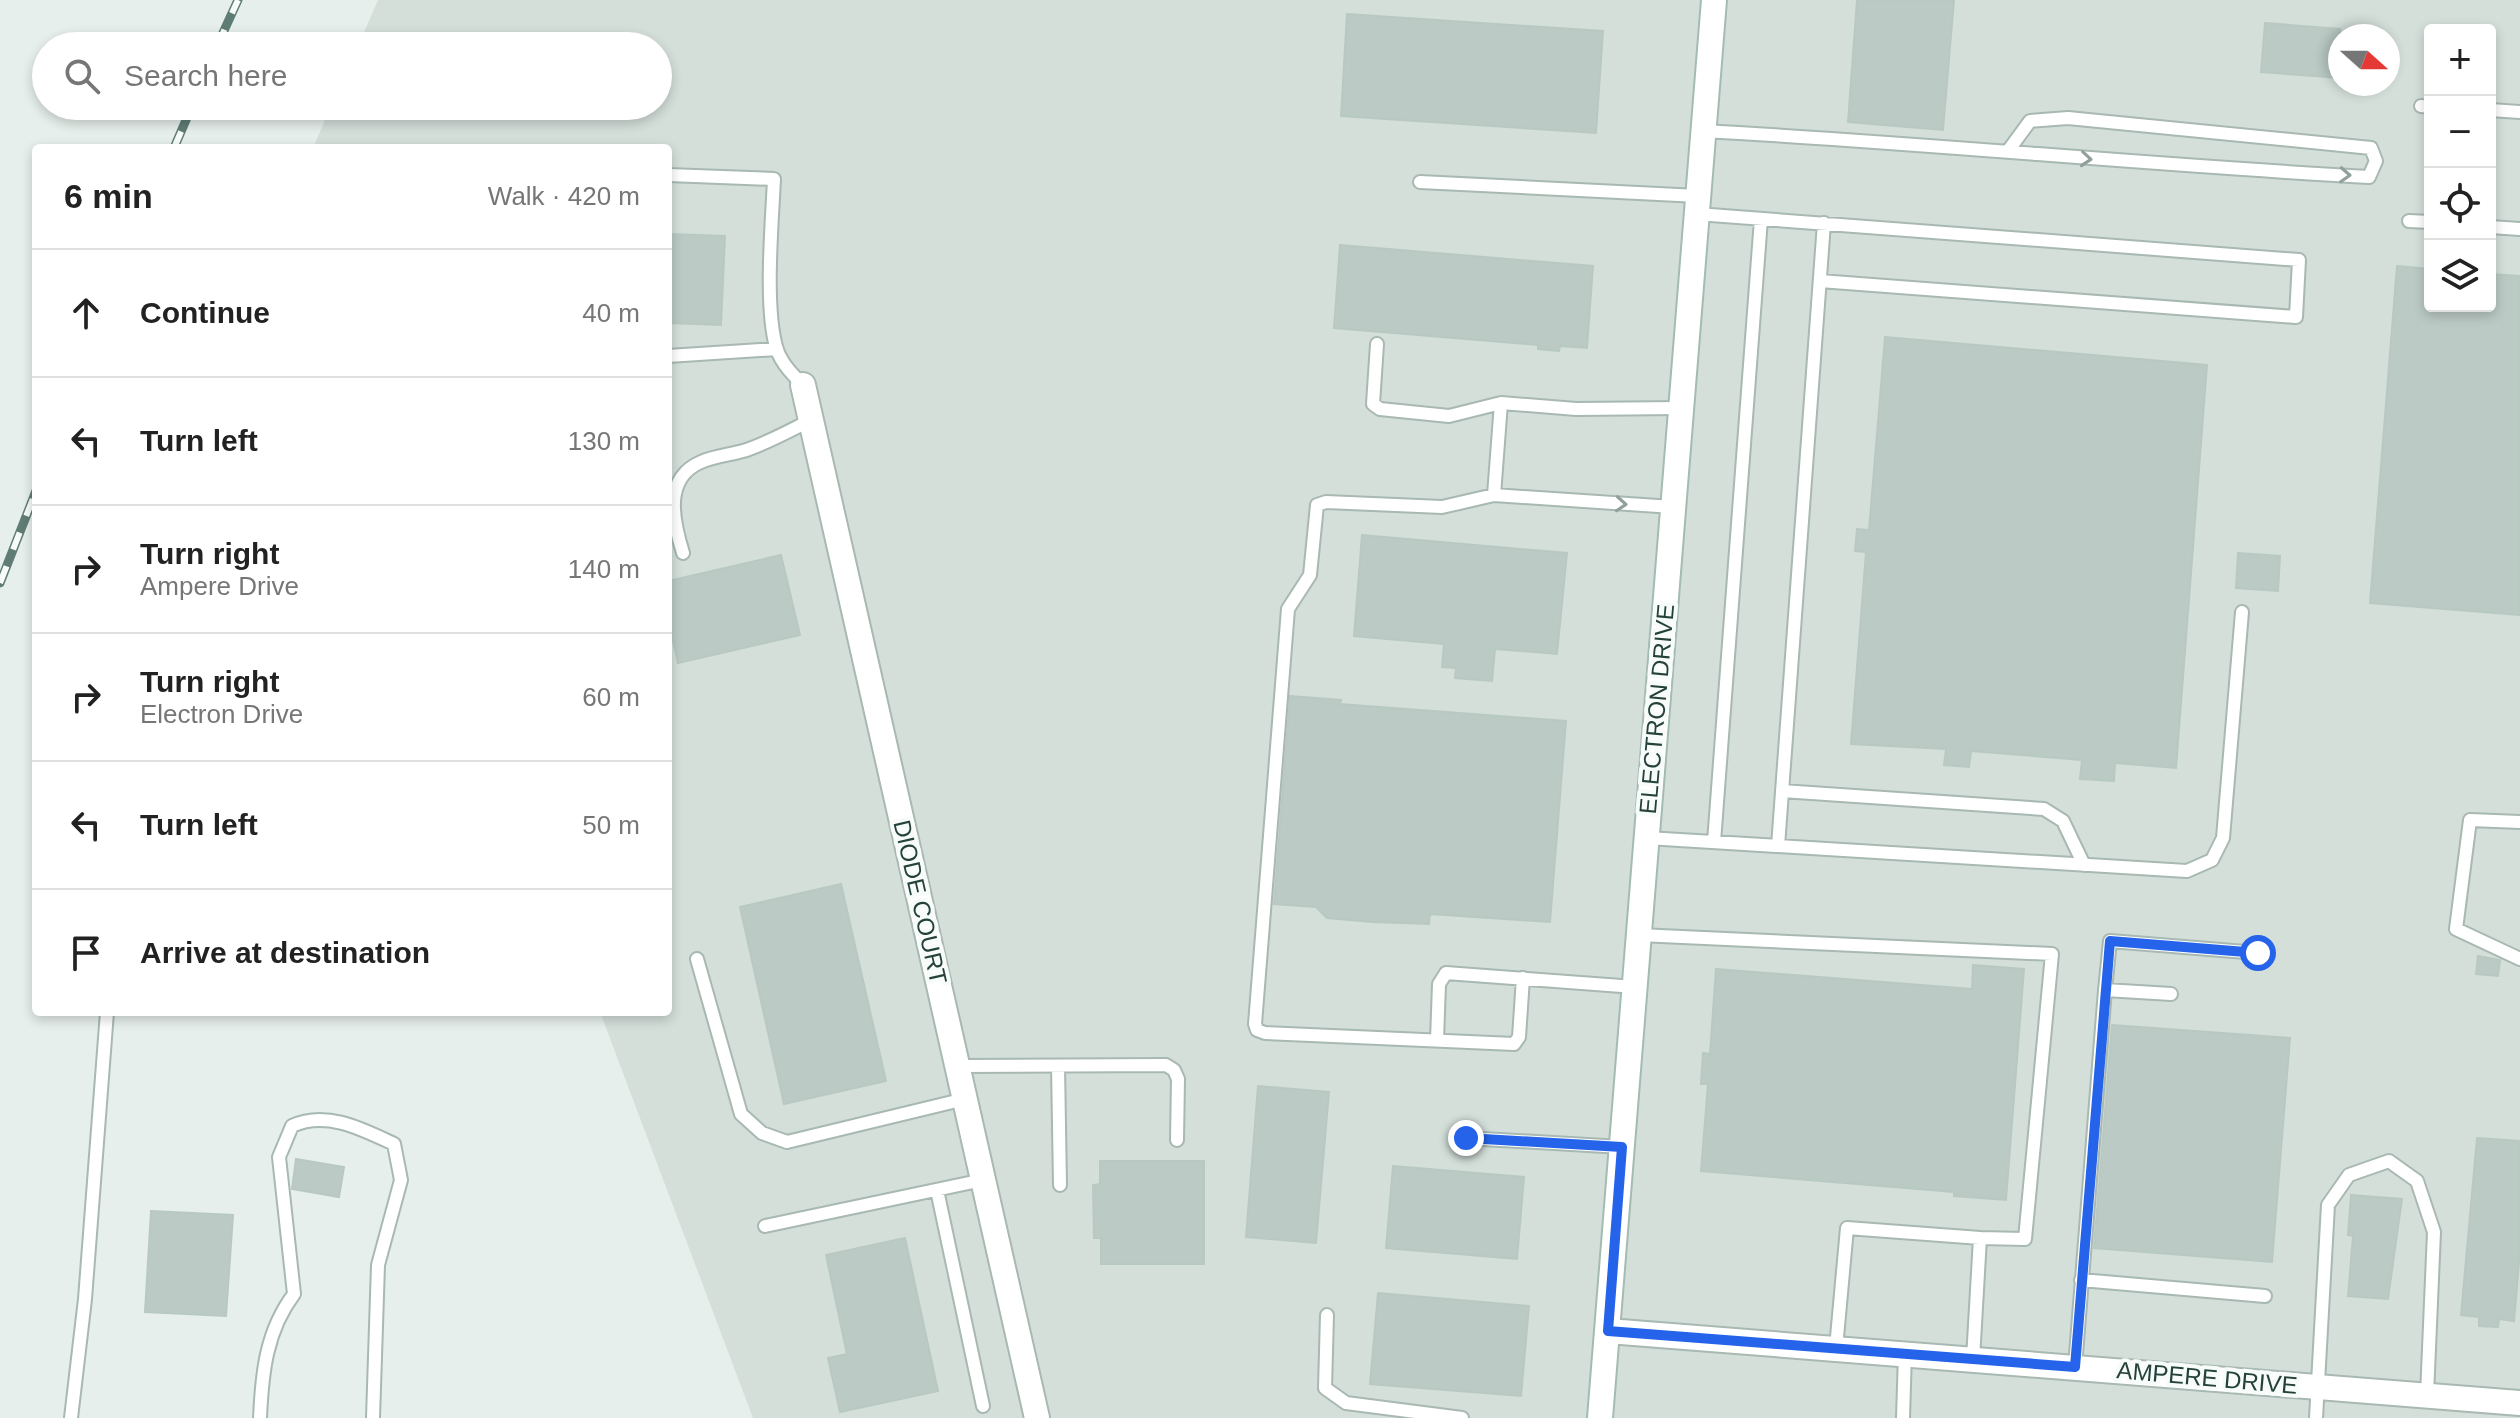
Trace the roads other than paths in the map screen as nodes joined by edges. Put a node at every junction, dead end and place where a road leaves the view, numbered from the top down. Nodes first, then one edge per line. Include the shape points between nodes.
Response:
1 (1714, 0) edge
2 (2496, 110) edge
3 (2520, 112) edge
4 (1703, 131) junction
5 (2008, 151) junction
6 (672, 175) edge
7 (1420, 182) dead end
8 (1698, 205) junction
9 (1761, 219) junction
10 (2409, 221) dead end
11 (2424, 222) edge
12 (1824, 223) junction
13 (2496, 227) edge
14 (2520, 229) edge
15 (1820, 281) junction
16 (1377, 344) dead end
17 (777, 349) junction
18 (672, 356) edge
19 (803, 385) joint
20 (1501, 403) junction
21 (1681, 408) junction
22 (811, 420) junction
23 (1494, 495) junction
24 (1673, 507) junction
25 (683, 553) dead end
26 (2242, 612) dead end
27 (1782, 791) junction
28 (2520, 822) edge
29 (1647, 838) junction
30 (1714, 842) junction
31 (1778, 846) junction
32 (2084, 865) junction
33 (1639, 935) junction
34 (2258, 953) dead end
35 (697, 959) dead end
36 (2520, 959) edge
37 (1523, 978) junction
38 (1635, 987) junction
39 (2105, 990) junction
40 (2171, 994) dead end
41 (107, 1016) edge
42 (1437, 1040) junction
43 (957, 1066) junction
44 (1058, 1066) junction
45 (965, 1099) junction
46 (1466, 1138) dead end
47 (1177, 1140) dead end
48 (1622, 1147) junction
49 (983, 1180) junction
50 (1060, 1185) dead end
51 (937, 1190) junction
52 (765, 1226) dead end
53 (1980, 1238) junction
54 (2081, 1280) junction
55 (2265, 1296) dead end
56 (1327, 1315) dead end
57 (1608, 1331) junction
58 (1836, 1348) junction
59 (1905, 1353) junction
60 (1973, 1359) junction
61 (2075, 1367) junction
62 (2318, 1387) junction
63 (2427, 1395) junction
64 (2520, 1403) edge
65 (983, 1406) dead end
66 (71, 1418) edge
67 (260, 1418) edge
68 (373, 1418) edge
69 (1037, 1418) edge
70 (1462, 1418) edge
71 (1600, 1418) edge
72 (1903, 1418) edge
73 (2316, 1418) edge

1 - 4 street, ELECTRON DRIVE
2 - 3 lane
4 - 5 lane
4 - 8 street, ELECTRON DRIVE
5 -> 5 lane via 2157,166 2369,177 2376,161 2371,148 2068,118 2030,121
6 - 17 lane via 774,179 772,313
7 - 8 lane
8 - 9 lane
8 - 21 street, ELECTRON DRIVE
9 - 12 lane
9 - 30 lane
10 - 11 lane
12 - 15 lane
12 - 15 lane via 2299,260 2296,317
13 - 14 lane
15 - 27 lane
16 - 20 lane via 1373,404 1380,409 1449,416
17 - 18 lane
17 - 19 lane
19 - 22 street, DIODE COURT
20 - 21 lane
20 - 23 lane
21 - 24 street, ELECTRON DRIVE
22 - 25 lane via 745,451 705,460 679,478 673,495
22 - 43 street, DIODE COURT
23 -> 24 lane
23 - 42 lane via 1442,507 1317,505 1310,575 1288,609 1257,1030
24 - 29 street, ELECTRON DRIVE
26 - 32 lane via 2223,838 2212,860 2187,871
27 - 31 lane
27 - 32 lane via 2044,809 2063,821
28 - 36 lane via 2470,820 2456,929
29 - 30 lane
29 - 33 street, ELECTRON DRIVE
30 - 31 lane
31 - 32 lane
33 - 38 street, ELECTRON DRIVE
33 - 53 lane via 2052,954 2025,1239
34 - 39 lane via 2110,941
35 - 45 lane via 741,1114 762,1133 787,1142
37 - 38 lane
37 - 42 lane via 1517,1042
37 - 42 lane via 1446,973 1439,984
38 - 48 street, ELECTRON DRIVE
39 - 40 lane
39 - 54 lane
41 - 66 lane
43 - 44 lane
43 - 45 street, DIODE COURT
44 - 47 lane via 1166,1065 1178,1079
44 - 50 lane
45 - 49 street, DIODE COURT
46 - 48 lane
48 - 57 street, ELECTRON DRIVE
49 - 51 lane
49 - 69 street, DIODE COURT
51 - 52 lane
51 - 65 lane
53 - 58 lane via 1847,1228
53 - 60 lane
54 - 55 lane
54 - 61 lane
56 - 70 lane via 1325,1388 1346,1403
57 - 58 street, AMPERE DRIVE
57 - 71 street, ELECTRON DRIVE
58 - 59 street, AMPERE DRIVE
59 - 60 street, AMPERE DRIVE
59 - 72 lane
60 - 61 street, AMPERE DRIVE
61 - 62 street, AMPERE DRIVE
62 - 63 street, AMPERE DRIVE
62 - 63 lane via 2328,1205 2349,1175 2389,1161 2417,1181 2434,1232
62 - 73 lane
63 - 64 street, AMPERE DRIVE
67 - 68 lane via 266,1353 278,1315 294,1294 279,1157 292,1126 322,1118 394,1144 401,1180 378,1265

